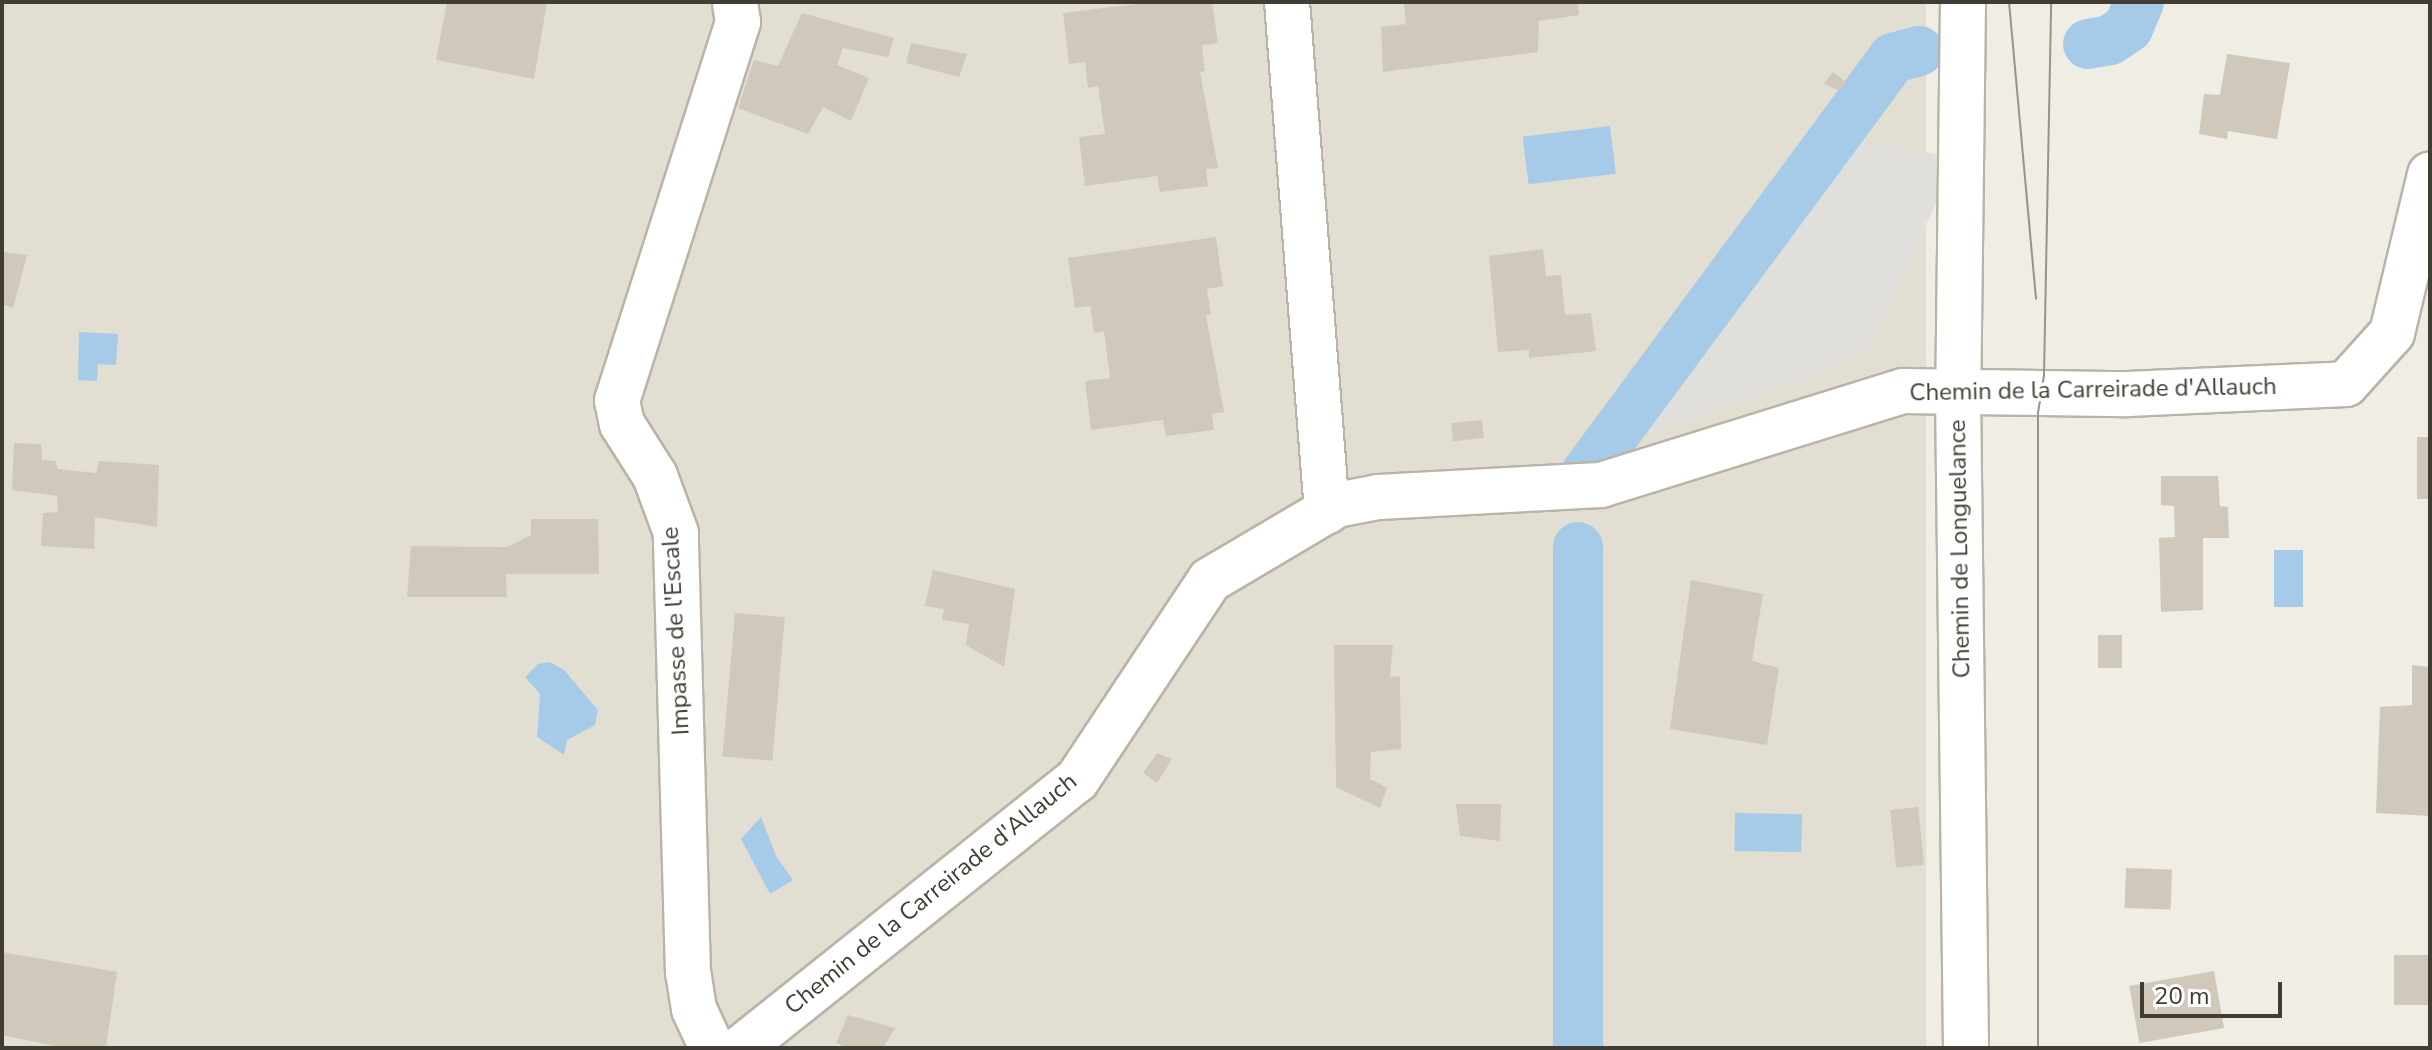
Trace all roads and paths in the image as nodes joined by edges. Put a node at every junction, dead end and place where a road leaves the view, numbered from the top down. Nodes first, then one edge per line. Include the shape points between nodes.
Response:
1 (735, 2) edge
2 (1287, 2) edge
3 (1963, 2) edge
4 (2430, 175) edge
5 (1958, 393) junction
6 (1327, 511) junction
7 (712, 1048) edge
8 (741, 1048) edge
9 (1966, 1048) edge

1 - 7 street, Impasse de l'Escale via 738,22 617,401 622,424 655,476 676,533 688,973 694,1009
2 - 6 street
3 - 5 street, Chemin de Longuelance
4 - 5 street, Chemin de la Carreirade d'Allauch via 2392,333 2346,384 2073,395
5 - 6 street, Chemin de la Carreirade d'Allauch via 1903,391 1601,485 1378,497
5 - 9 street, Chemin de Longuelance
6 - 8 street, Chemin de la Carreirade d'Allauch via 1210,580 1077,780

